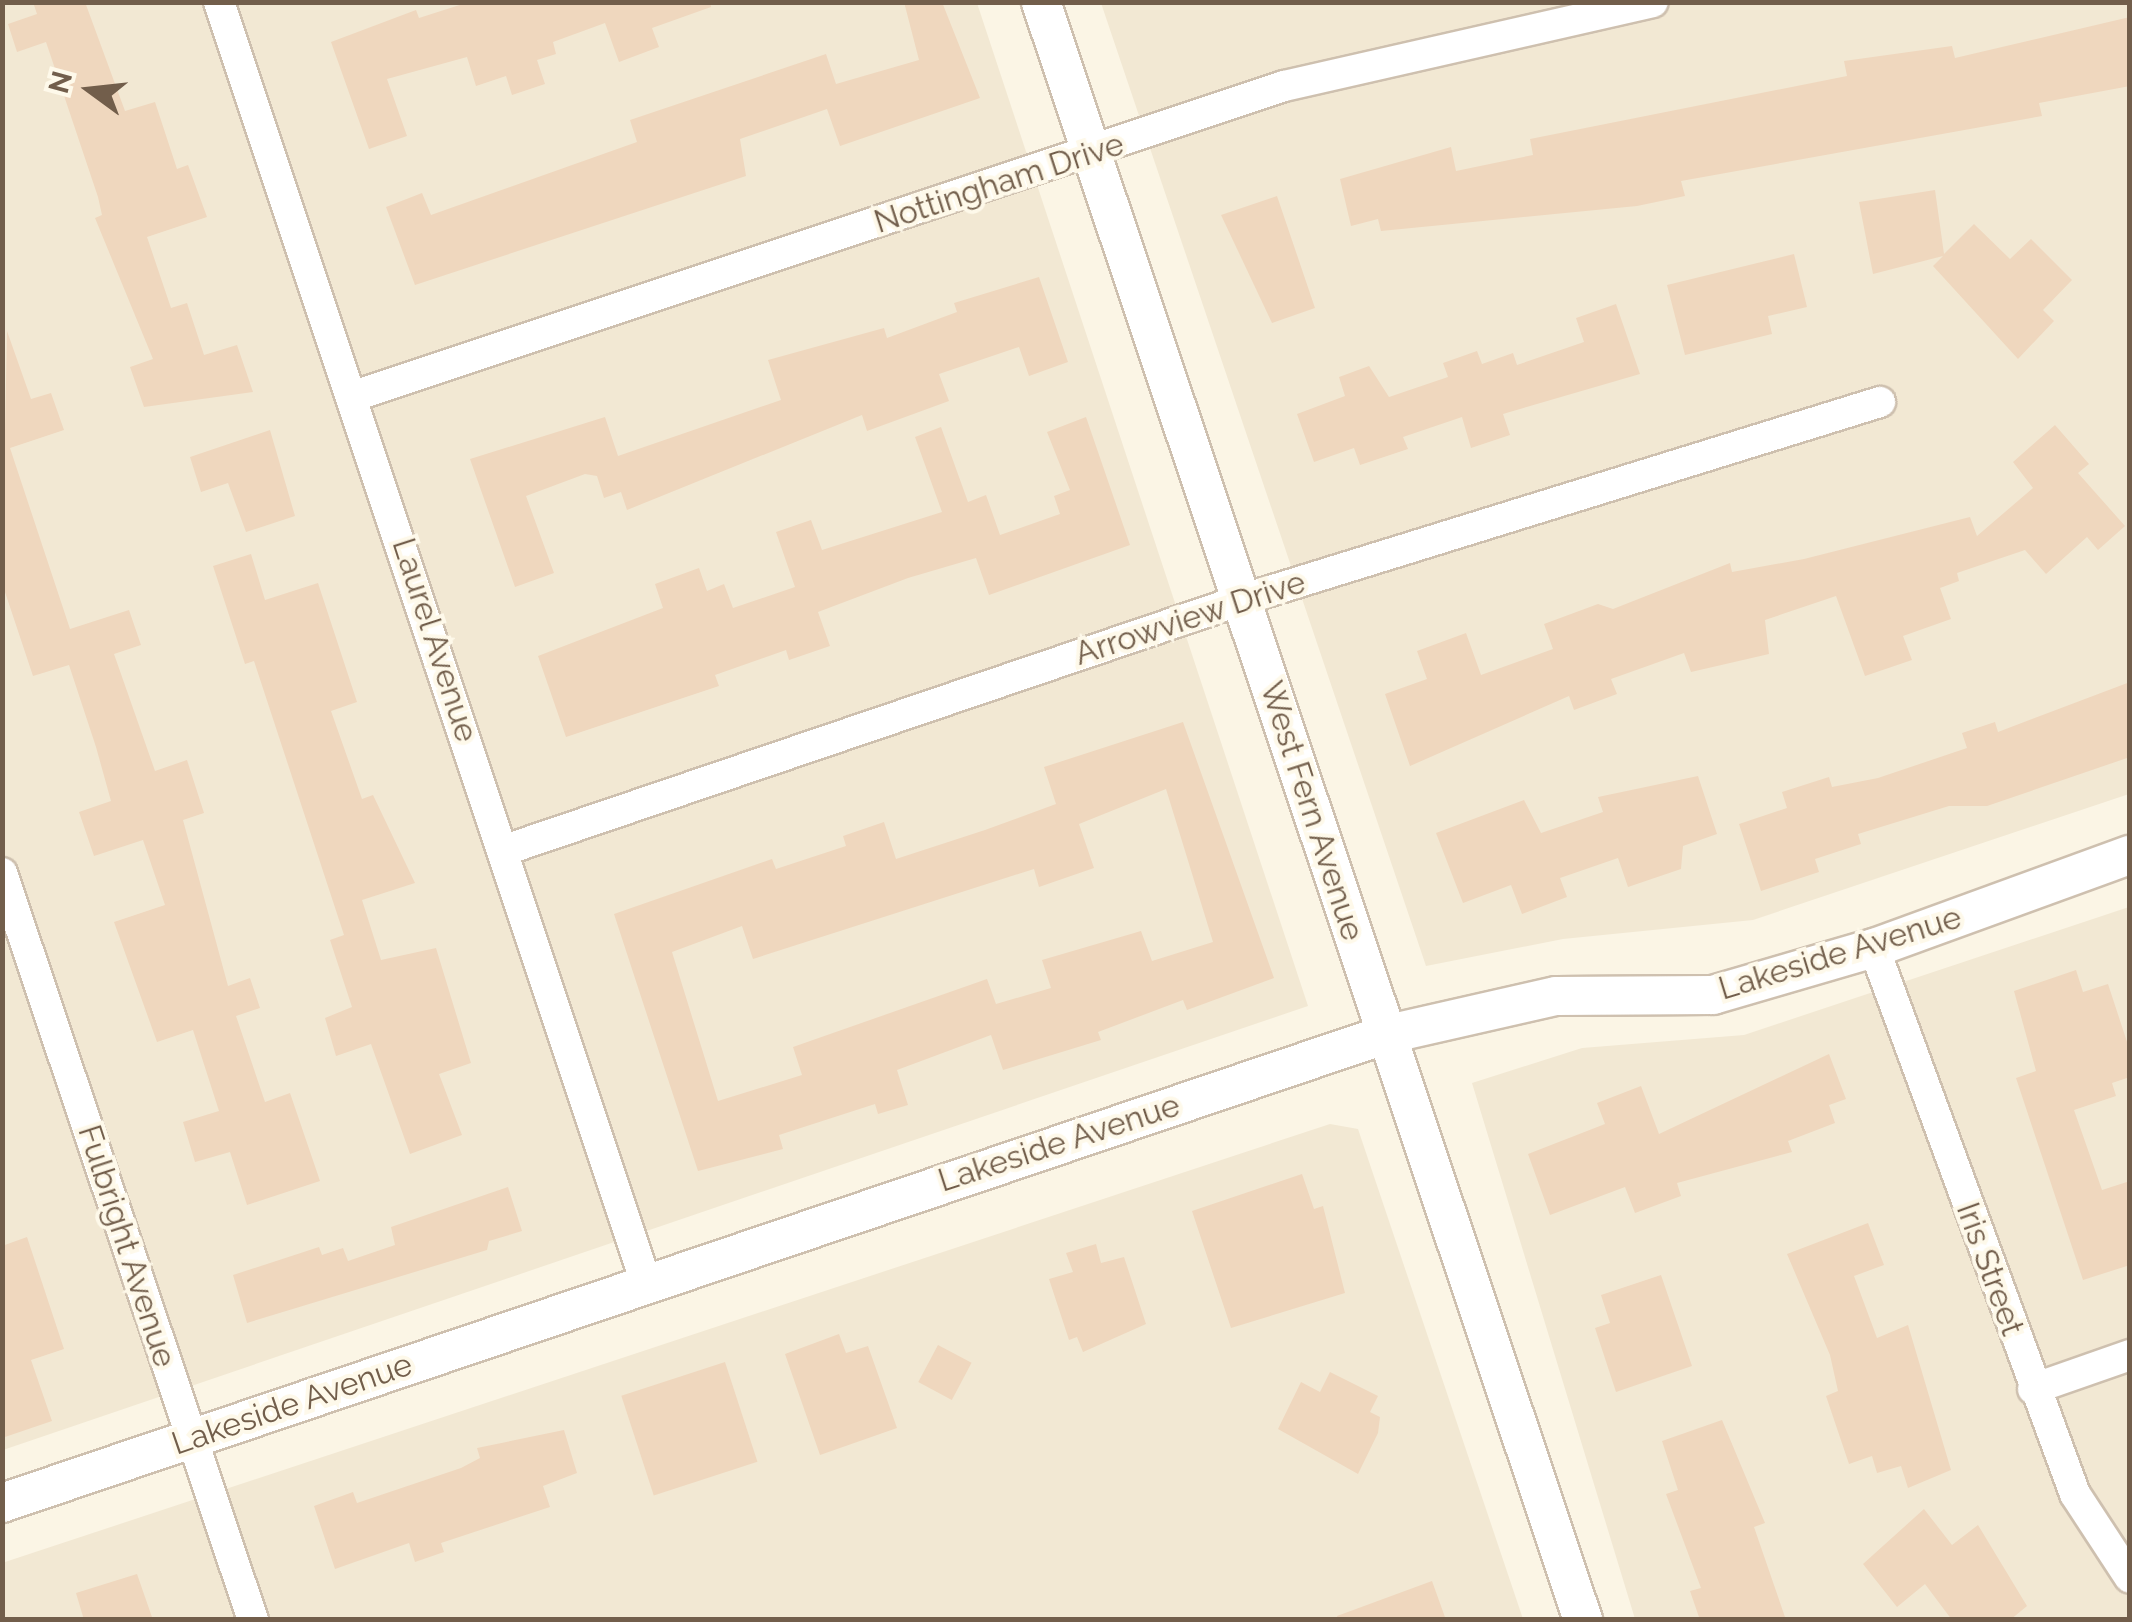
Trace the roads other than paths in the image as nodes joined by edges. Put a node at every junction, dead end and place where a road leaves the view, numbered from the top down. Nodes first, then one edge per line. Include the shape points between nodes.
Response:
1 (219, 2) edge
2 (1042, 2) edge
3 (1653, 2) edge
4 (1088, 154) junction
5 (354, 396) junction
6 (1880, 402) dead end
7 (1244, 599) junction
8 (505, 850) junction
9 (2130, 855) edge
10 (2, 873) edge
11 (1874, 948) junction
12 (1384, 1035) junction
13 (645, 1280) junction
14 (2130, 1355) edge
15 (2033, 1388) junction
16 (192, 1439) junction
17 (2, 1503) edge
18 (2130, 1578) edge
19 (253, 1620) edge
20 (1583, 1620) edge

1 - 5 street, Laurel Avenue
2 - 4 street, West Fern Avenue
3 - 4 street, Nottingham Drive via 1284,86
4 - 5 street, Nottingham Drive
4 - 7 street, West Fern Avenue
5 - 8 street, Laurel Avenue
6 - 7 street, Arrowview Drive
7 - 8 street, Arrowview Drive
7 - 12 street, West Fern Avenue
8 - 13 street, Laurel Avenue
9 - 11 street, Lakeside Avenue
10 - 16 street, Fulbright Avenue
11 - 12 street, Lakeside Avenue via 1712,994 1556,996
11 - 15 street, Iris Street
12 - 13 street, Lakeside Avenue
12 - 20 street, West Fern Avenue
13 - 16 street, Lakeside Avenue
14 - 15 street
15 - 18 street, Iris Street via 2075,1494
16 - 17 street, Lakeside Avenue
16 - 19 street, Fulbright Avenue

